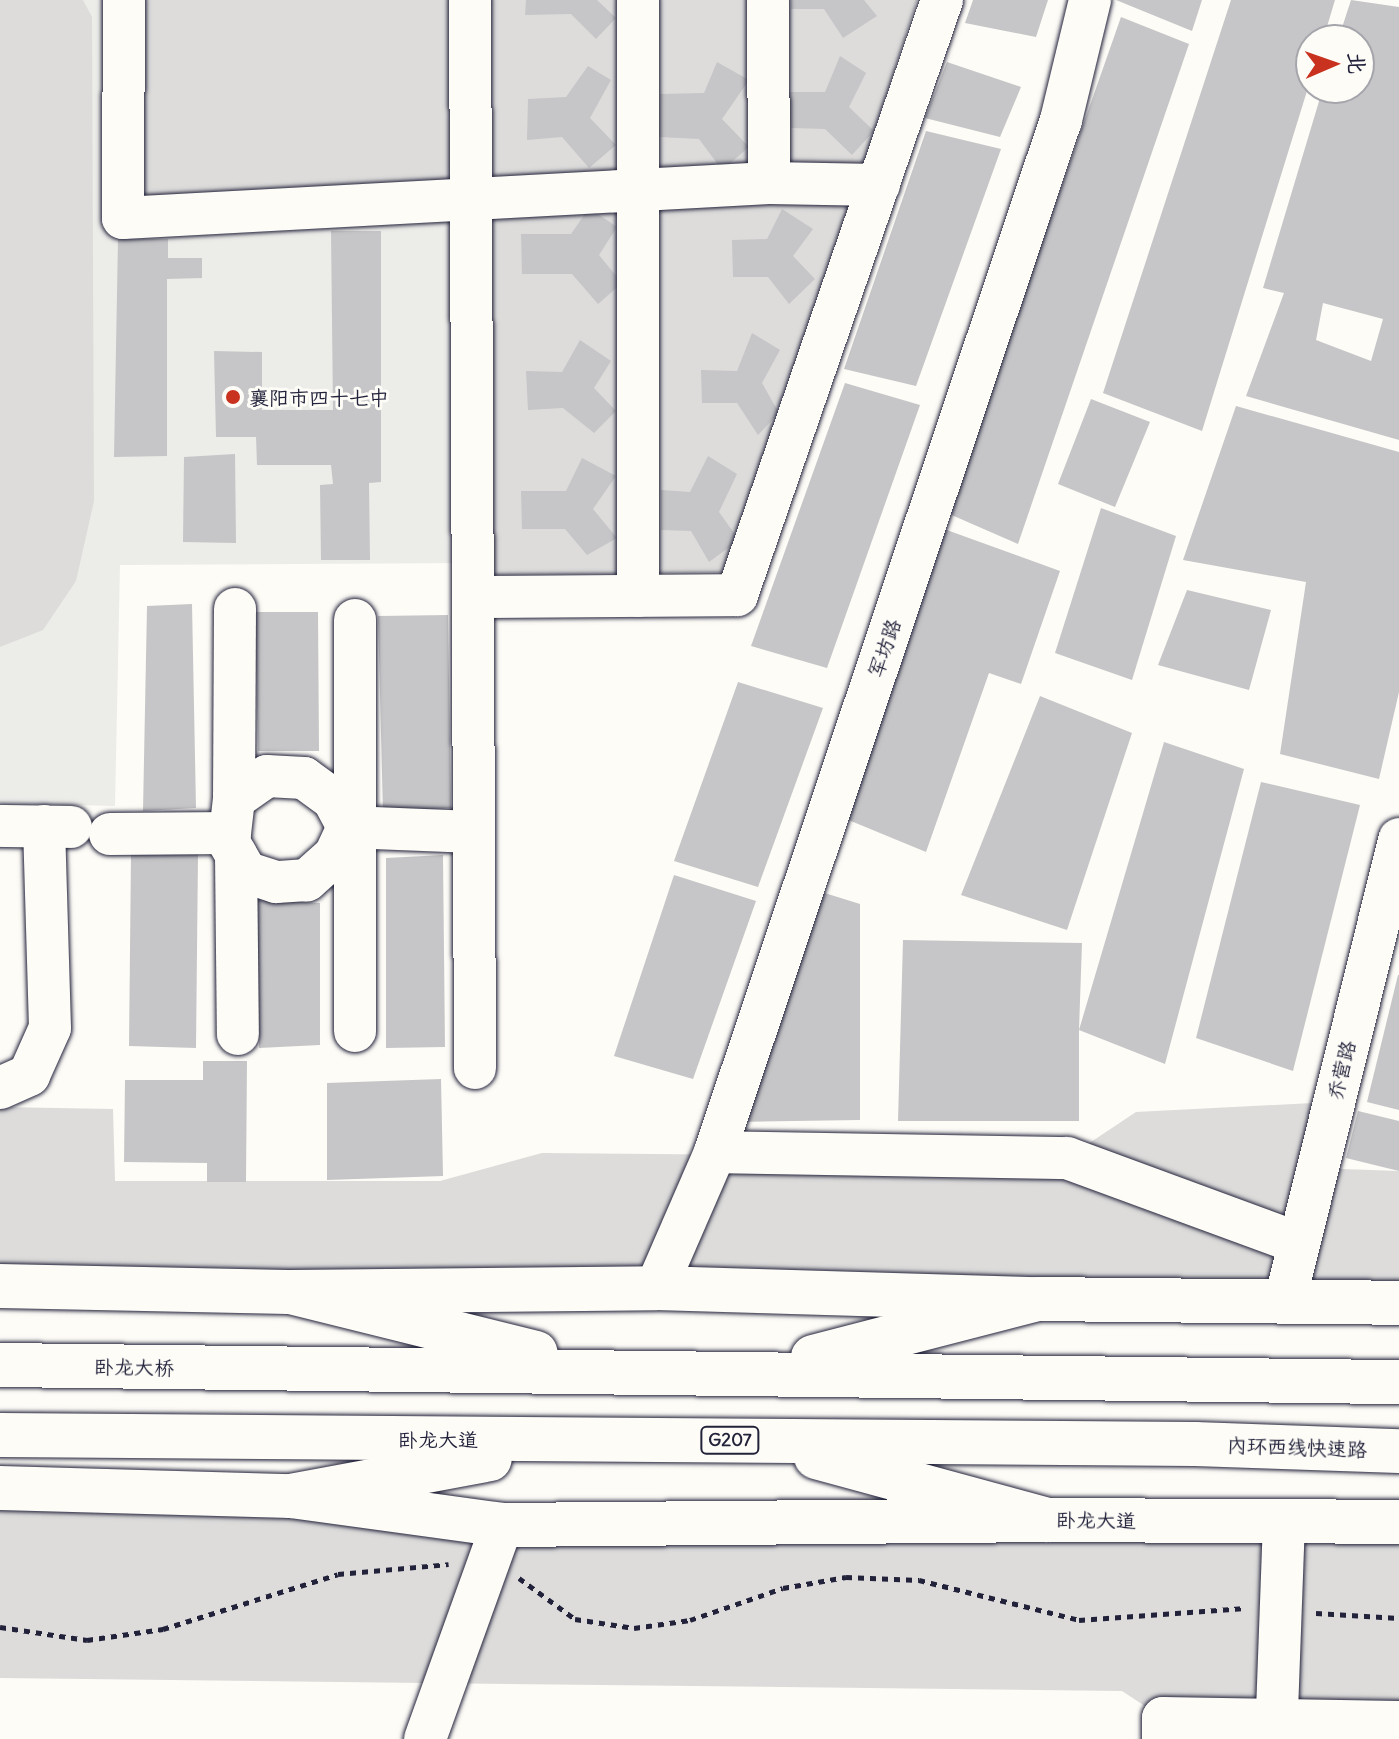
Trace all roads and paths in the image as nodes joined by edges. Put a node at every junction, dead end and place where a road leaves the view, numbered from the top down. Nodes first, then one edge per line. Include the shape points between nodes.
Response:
1 (124, 0) edge
2 (470, 0) edge
3 (638, 0) edge
4 (768, 0) edge
5 (942, 0) edge
6 (1090, 0) edge
7 (769, 183) junction
8 (879, 185) junction
9 (638, 193) junction
10 (472, 198) junction
11 (638, 596) junction
12 (474, 597) junction
13 (235, 609) dead end
14 (355, 620) dead end
15 (0, 826) edge
16 (352, 828) junction
17 (75, 829) junction
18 (233, 829) junction
19 (474, 832) junction
20 (1399, 839) edge
21 (355, 1031) dead end
22 (238, 1034) dead end
23 (475, 1068) dead end
24 (0, 1088) edge
25 (715, 1152) junction
26 (1295, 1242) junction
27 (0, 1286) edge
28 (656, 1288) junction
29 (290, 1292) junction
30 (1037, 1299) junction
31 (1285, 1301) junction
32 (1399, 1303) edge
33 (0, 1365) edge
34 (601, 1369) junction
35 (760, 1371) junction
36 (1399, 1382) edge
37 (0, 1435) edge
38 (602, 1439) junction
39 (756, 1440) junction
40 (1195, 1444) joint
41 (1399, 1451) edge
42 (0, 1488) edge
43 (291, 1496) junction
44 (1048, 1520) junction
45 (1284, 1521) junction
46 (1399, 1522) edge
47 (495, 1540) junction
48 (1280, 1610) junction
49 (1399, 1618) edge
50 (0, 1627) edge
51 (1394, 1728) edge
52 (1276, 1729) edge
53 (425, 1739) edge
54 (1163, 1739) edge

1 - 10 street via 123,218
2 - 10 street
3 - 9 street
4 - 7 street
5 - 8 street
6 - 25 street, 军坊路 via 1061,120
7 - 8 street
7 - 9 street
8 - 11 street via 737,595
9 - 10 street
9 - 11 street
10 - 12 street
11 - 12 street
12 - 19 street
13 - 18 street
14 - 16 street
15 - 17 street
16 - 18 street via 333,799 304,778 267,776
16 - 18 street via 335,855 307,880 276,882 246,872
16 - 19 street
16 - 21 street
17 - 18 street
17 - 24 street via 50,1028 29,1075
18 - 22 street
19 - 23 street
20 - 26 street, 乔营路
25 - 26 street via 1067,1158
25 - 28 street, 军坊路
26 - 31 street, 乔营路
27 - 29 highway
28 - 29 highway
28 - 30 highway
29 - 34 highway
30 - 31 highway
30 - 35 highway
31 - 32 highway
33 - 34 highway, 卧龙大桥
34 - 35 highway
35 - 36 highway
37 - 38 highway, 卧龙大道 / G207
38 - 39 highway, 卧龙大道 / G207
38 - 43 highway
39 - 40 highway, 卧龙大道 / G207
39 - 44 highway, 卧龙大道 / G207
40 - 41 highway, 内环西线快速路
42 - 43 highway
43 - 47 highway
44 - 45 highway, 卧龙大道 / G207
44 - 47 highway
45 - 46 highway, 卧龙大道 / G207
45 - 48 street
47 - 48 path via 575,1619 634,1628 690,1620 783,1588 846,1577 919,1580 1079,1620 1236,1607
47 - 50 path via 422,1570 338,1574 163,1629 87,1640
47 - 53 street
48 - 49 path
48 - 52 street
51 - 52 street
52 - 54 street via 1163,1718

